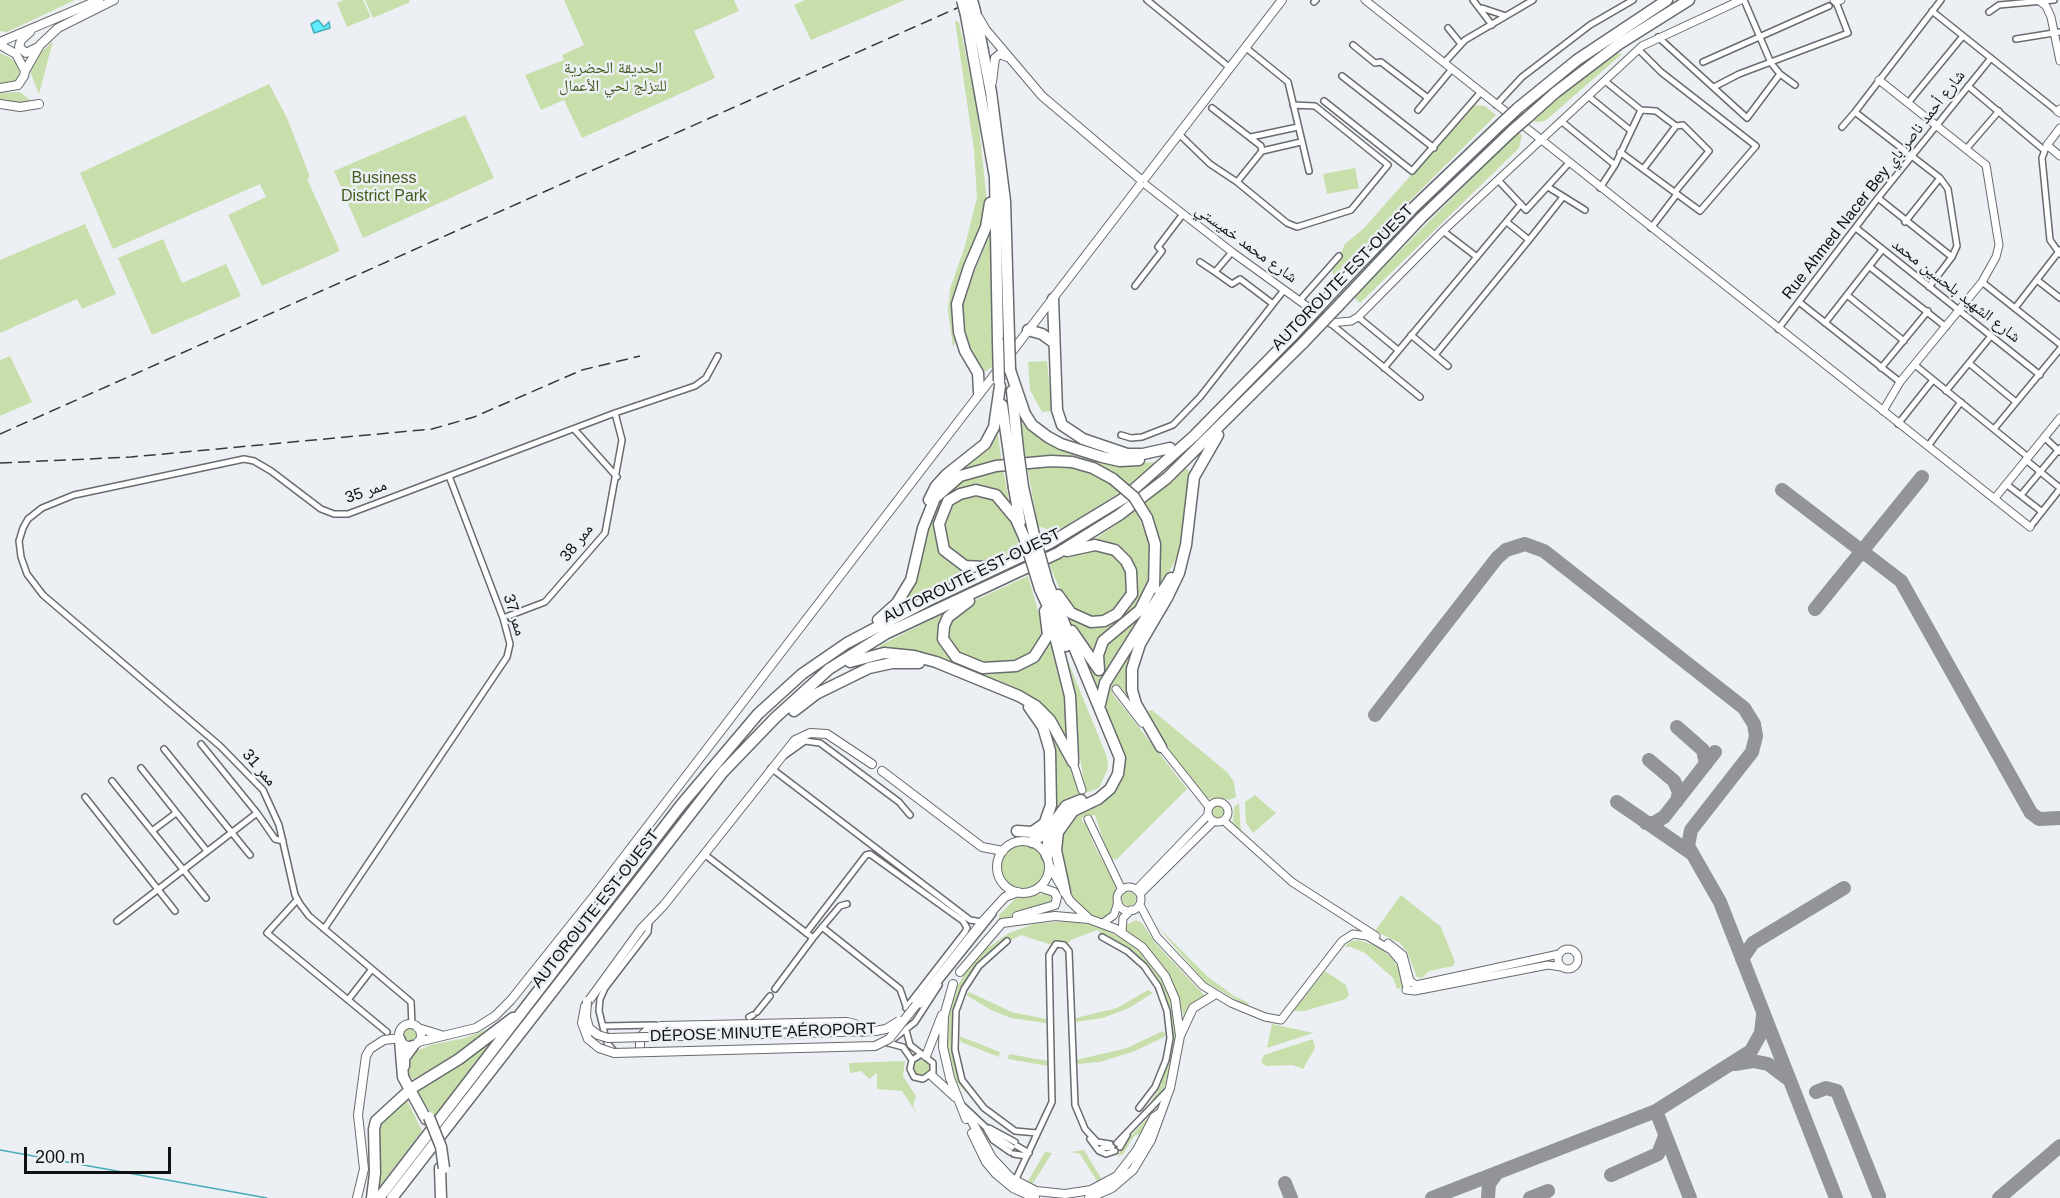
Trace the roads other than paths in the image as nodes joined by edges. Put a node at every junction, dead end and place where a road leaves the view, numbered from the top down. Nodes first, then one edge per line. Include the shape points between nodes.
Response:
1 (99, 0) edge
2 (114, 0) edge
3 (962, 0) edge
4 (1147, 0) edge
5 (1282, 0) edge
6 (1365, 0) edge
7 (1473, 0) edge
8 (1533, 0) edge
9 (1633, 0) edge
10 (1667, 0) edge
11 (1689, 0) edge
12 (1743, 0) edge
13 (1941, 0) edge
14 (2054, 0) edge
15 (2039, 1) edge
16 (1835, 2) edge
17 (1480, 7) junction
18 (971, 9) edge
19 (1932, 11) junction
20 (1989, 12) dead end
21 (1506, 16) junction
22 (1492, 25) junction
23 (1448, 28) dead end
24 (33, 29) junction
25 (24, 32) junction
26 (2057, 33) edge
27 (0, 35) edge
28 (1963, 36) junction
29 (1658, 37) junction
30 (1761, 37) junction
31 (2016, 39) dead end
32 (0, 44) edge
33 (1461, 44) junction
34 (40, 45) junction
35 (1353, 45) dead end
36 (1245, 47) junction
37 (1639, 50) junction
38 (1991, 58) junction
39 (1011, 59) junction
40 (2060, 61) edge
41 (1703, 62) dead end
42 (1444, 63) junction
43 (1771, 63) junction
44 (1229, 67) junction
45 (1452, 69) junction
46 (25, 71) junction
47 (1780, 74) junction
48 (1342, 76) dead end
49 (1879, 80) junction
50 (1605, 81) junction
51 (1795, 85) dead end
52 (1968, 86) junction
53 (1714, 87) junction
54 (0, 88) edge
55 (991, 92) junction
56 (1480, 92) junction
57 (1588, 96) junction
58 (1428, 98) junction
59 (1324, 101) dead end
60 (1908, 103) junction
61 (0, 104) edge
62 (39, 104) dead end
63 (1293, 105) junction
64 (1496, 105) junction
65 (1212, 108) dead end
66 (1418, 110) dead end
67 (1641, 110) junction
68 (1999, 111) junction
69 (2059, 111) edge
70 (1855, 112) junction
71 (986, 116) junction
72 (1560, 121) junction
73 (1936, 125) junction
74 (1676, 126) junction
75 (1298, 127) junction
76 (1842, 127) dead end
77 (2060, 128) edge
78 (1630, 130) junction
79 (1179, 134) junction
80 (1251, 137) junction
81 (1540, 140) junction
82 (1301, 142) junction
83 (1434, 148) junction
84 (1967, 148) junction
85 (2046, 148) junction
86 (1262, 151) junction
87 (1620, 152) junction
88 (1911, 156) junction
89 (2060, 156) edge
90 (1569, 163) junction
91 (1615, 165) junction
92 (1644, 168) junction
93 (1309, 171) dead end
94 (1940, 178) junction
95 (1498, 180) junction
96 (1143, 182) junction
97 (1237, 182) junction
98 (1548, 187) junction
99 (1600, 188) junction
100 (1676, 193) junction
101 (1563, 197) junction
102 (1878, 198) junction
103 (1521, 204) junction
104 (1585, 210) dead end
105 (1183, 214) junction
106 (1905, 222) junction
107 (1508, 223) junction
108 (1651, 228) junction
109 (1856, 228) junction
110 (1443, 231) junction
111 (1529, 240) junction
112 (1882, 250) junction
113 (1232, 252) junction
114 (2059, 252) edge
115 (1339, 256) dead end
116 (1477, 257) junction
117 (1952, 258) junction
118 (1200, 262) dead end
119 (1870, 267) junction
120 (1215, 272) junction
121 (2037, 280) junction
122 (1982, 282) junction
123 (1135, 286) dead end
124 (1929, 287) junction
125 (1284, 290) junction
126 (1847, 296) junction
127 (2060, 298) edge
128 (1053, 299) junction
129 (1300, 299) junction
130 (1799, 302) junction
131 (1273, 304) junction
132 (2015, 308) junction
133 (1958, 309) junction
134 (1928, 311) junction
135 (1358, 317) junction
136 (1330, 323) junction
137 (1825, 323) junction
138 (1946, 327) junction
139 (1779, 329) junction
140 (1028, 330) junction
141 (1411, 335) junction
142 (1991, 336) junction
143 (1904, 341) junction
144 (1053, 342) junction
145 (2060, 344) edge
146 (1398, 350) junction
147 (2060, 350) edge
148 (1435, 355) junction
149 (718, 356) dead end
150 (1970, 364) junction
151 (1915, 365) junction
152 (1448, 366) dead end
153 (1384, 368) junction
154 (1881, 368) junction
155 (1010, 370) junction
156 (978, 373) junction
157 (2040, 375) junction
158 (1933, 380) junction
159 (996, 382) junction
160 (1900, 382) junction
161 (1946, 391) junction
162 (979, 392) junction
163 (1420, 397) dead end
164 (1961, 402) junction
165 (2016, 402) junction
166 (1883, 411) junction
167 (615, 413) junction
168 (1233, 413) junction
169 (2060, 418) edge
170 (1898, 424) junction
171 (574, 429) junction
172 (1994, 429) junction
173 (1121, 435) dead end
174 (1194, 436) junction
175 (2044, 437) junction
176 (1928, 446) junction
177 (1170, 448) junction
178 (2059, 450) edge
179 (1013, 452) junction
180 (2027, 458) junction
181 (2040, 472) junction
182 (449, 476) junction
183 (617, 477) junction
184 (2006, 484) junction
185 (2060, 489) edge
186 (2021, 495) junction
187 (1995, 498) junction
188 (2041, 511) junction
189 (2030, 527) joint
190 (923, 528) junction
191 (1029, 536) junction
192 (1058, 553) junction
193 (1184, 555) junction
194 (1021, 558) junction
195 (1008, 578) junction
196 (1154, 582) junction
197 (1044, 586) junction
198 (43, 595) joint
199 (1053, 610) junction
200 (1149, 612) junction
201 (503, 618) junction
202 (846, 643) junction
203 (978, 678) junction
204 (1116, 689) dead end
205 (805, 692) junction
206 (1010, 692) junction
207 (1101, 711) junction
208 (201, 744) dead end
209 (1112, 744) junction
210 (748, 746) junction
211 (1161, 747) junction
212 (164, 749) dead end
213 (779, 758) junction
214 (1073, 762) junction
215 (872, 764) dead end
216 (141, 768) dead end
217 (771, 768) junction
218 (882, 771) dead end
219 (112, 782) dead end
220 (1082, 790) dead end
221 (85, 797) dead end
222 (1209, 807) junction
223 (176, 813) junction
224 (257, 813) junction
225 (910, 814) dead end
226 (1208, 815) junction
227 (1068, 817) junction
228 (1088, 819) dead end
229 (1214, 821) junction
230 (1224, 821) junction
231 (1046, 823) junction
232 (152, 831) junction
233 (1017, 831) dead end
234 (232, 832) junction
235 (283, 841) junction
236 (1031, 842) junction
237 (207, 851) junction
238 (1003, 851) junction
239 (704, 854) junction
240 (250, 855) dead end
241 (1048, 860) junction
242 (183, 871) junction
243 (1039, 887) junction
244 (158, 890) junction
245 (1122, 890) junction
246 (1018, 892) junction
247 (1065, 892) junction
248 (1138, 892) junction
249 (206, 898) dead end
250 (297, 900) junction
251 (1118, 902) junction
252 (847, 904) dead end
253 (999, 904) junction
254 (1140, 905) junction
255 (1131, 910) junction
256 (175, 911) dead end
257 (1089, 919) junction
258 (117, 921) dead end
259 (649, 921) junction
260 (983, 921) junction
261 (1002, 923) junction
262 (1103, 923) junction
263 (822, 927) junction
264 (324, 929) junction
265 (1122, 932) junction
266 (806, 933) junction
267 (1102, 936) dead end
268 (813, 938) junction
269 (1007, 941) dead end
270 (1559, 954) junction
271 (1561, 967) junction
272 (372, 969) junction
273 (960, 972) dead end
274 (953, 984) dead end
275 (939, 985) junction
276 (1412, 985) junction
277 (775, 989) dead end
278 (1214, 994) junction
279 (537, 995) junction
280 (770, 996) dead end
281 (348, 1000) junction
282 (586, 1004) junction
283 (916, 1005) junction
284 (906, 1008) junction
285 (945, 1008) junction
286 (603, 1026) junction
287 (415, 1027) junction
288 (906, 1030) junction
289 (387, 1032) dead end
290 (443, 1036) junction
291 (1180, 1036) junction
292 (640, 1037) junction
293 (400, 1039) junction
294 (887, 1043) junction
295 (416, 1044) junction
296 (640, 1051) junction
297 (923, 1056) junction
298 (912, 1060) junction
299 (931, 1075) junction
300 (1173, 1078) junction
301 (411, 1089) junction
302 (960, 1103) junction
303 (1139, 1108) dead end
304 (1160, 1113) junction
305 (964, 1116) junction
306 (1084, 1130) junction
307 (1037, 1133) junction
308 (1115, 1146) junction
309 (1014, 1148) junction
310 (1029, 1154) junction
311 (1015, 1181) junction
312 (357, 1198) edge
313 (372, 1198) edge
314 (379, 1198) edge
315 (392, 1198) edge
316 (442, 1198) edge
317 (1035, 1198) edge
318 (1089, 1198) edge

1 - 24 main road
2 - 34 main road via 70,20
3 - 18 highway, bridge
4 - 44 street
5 - 36 main road
6 - 42 street
7 - 17 street
8 - 21 street
9 - 64 street via 1590,25 1522,77
10 - 174 highway, AUTOROUTE EST-OUEST, bridge via 1577,60 1518,108 1412,209
11 - 168 highway, AUTOROUTE EST-OUEST, bridge via 1619,44 1513,130 1420,218
12 - 29 street
12 - 30 street
13 - 19 street
14 - 15 street
15 - 20 street via 1999,5
15 - 26 street
16 - 30 street
16 - 43 street via 1848,33
17 - 21 street
17 - 22 street
18 - 39 main road
18 - 55 highway
18 - 71 highway
19 - 28 street
19 - 49 street
21 - 22 street
22 - 33 street
23 - 33 street
24 - 25 main road
24 - 34 main road via 21,40 20,47 26,53
25 - 27 main road
25 - 32 main road
26 - 31 street
26 - 40 street
28 - 38 street
28 - 60 street
29 - 37 street
29 - 53 street
30 - 41 street
30 - 43 street
32 - 46 main road via 16,54
33 - 42 street
34 - 46 main road
35 - 58 street
36 - 44 main road
36 - 63 street via 1288,82
37 - 50 street
37 - 100 street via 1661,72 1756,146 1700,211
38 - 52 street, Rue Ahmed Nacer Bey شارع أحمد ناصر باي
38 - 69 street
39 - 55 main road via 1000,54 995,58
39 - 96 main road via 1042,96
42 - 45 street
43 - 47 street
43 - 53 street
44 - 79 main road
45 - 56 street
45 - 58 street
46 - 54 main road via 18,85
47 - 51 street
47 - 53 street via 1747,118
48 - 83 street
49 - 60 street
49 - 70 street
50 - 57 street
50 - 67 street
52 - 68 street
52 - 73 street, Rue Ahmed Nacer Bey شارع أحمد ناصر باي
55 - 155 highway, bridge via 1006,221
56 - 64 street
56 - 83 street
57 - 72 street
57 - 78 street
58 - 66 street
59 - 83 street via 1410,171
60 - 73 street
61 - 62 main road
63 - 75 street
63 - 97 street via 1314,106 1388,165 1351,210 1303,227 1287,223
64 - 81 street
65 - 80 street
67 - 74 street via 1656,111
67 - 78 street
68 - 84 street
68 - 85 street
70 - 76 street
70 - 88 street
71 - 156 highway via 990,208 957,304 962,342
71 - 159 highway, bridge via 995,177
72 - 81 street
72 - 91 street
73 - 84 street
73 - 88 street, Rue Ahmed Nacer Bey شارع أحمد ناصر باي
74 - 92 street
74 - 100 street via 1683,125 1709,151
75 - 80 street
75 - 82 street
77 - 85 street
78 - 87 street
79 - 96 main road
79 - 97 street via 1210,164
80 - 86 street
81 - 90 street
81 - 95 street
82 - 86 street
82 - 93 street
84 - 122 street via 1988,169 1999,245
85 - 89 street
85 - 114 street via 2042,158 2050,240
86 - 97 street
87 - 91 street
87 - 92 street
88 - 94 street
88 - 102 street, Rue Ahmed Nacer Bey شارع أحمد ناصر باي
90 - 98 street
90 - 99 street
91 - 99 street
92 - 100 street
94 - 106 street
94 - 117 street via 1949,191 1957,241
95 - 103 street
95 - 110 street
96 - 105 street, شارع محمد خميستي
96 - 128 main road
98 - 101 street
98 - 103 street via 1528,209
99 - 108 street
100 - 108 street
101 - 104 street
101 - 111 street
102 - 106 street
102 - 109 street, Rue Ahmed Nacer Bey شارع أحمد ناصر باي
103 - 107 street
105 - 113 street, شارع محمد خميستي
105 - 123 street via 1158,247 1162,251
106 - 117 street
107 - 111 street
107 - 116 street
108 - 139 street
109 - 112 street, شارع الشهيد بلحسين محمد
109 - 130 street, Rue Ahmed Nacer Bey شارع أحمد ناصر باي
110 - 116 street
110 - 135 street
111 - 148 street
112 - 119 street
112 - 124 street, شارع الشهيد بلحسين محمد
113 - 120 street
113 - 125 street, شارع محمد خميستي
114 - 121 street
115 - 129 street
116 - 141 street
117 - 124 street
118 - 120 street
119 - 126 street
119 - 134 street
120 - 131 street via 1232,284 1240,279
121 - 127 street
121 - 132 street
122 - 132 street
122 - 133 street
124 - 133 street, شارع الشهيد بلحسين محمد
125 - 129 street, شارع محمد خميستي
125 - 131 street
126 - 137 street
126 - 143 street
128 - 140 main road
128 - 144 highway
129 - 136 street, شارع محمد خميستي
130 - 137 street
130 - 139 street, Rue Ahmed Nacer Bey شارع أحمد ناصر باي
131 - 173 street via 1173,425 1142,437
132 - 145 street
133 - 138 street
133 - 142 street, شارع الشهيد بلحسين محمد
134 - 138 street
134 - 143 street
135 - 136 street
135 - 146 street
136 - 153 street
137 - 154 street
138 - 151 street
139 - 166 street
140 - 144 highway
140 - 159 main road
141 - 146 street
141 - 148 street
142 - 150 street
142 - 157 street, شارع الشهيد بلحسين محمد
143 - 154 street
144 - 177 highway via 1059,419 1068,431 1103,448 1127,454
146 - 153 street
147 - 157 street
148 - 152 street
149 - 167 street, ممر 35 via 706,378 695,386
150 - 161 street
150 - 165 street
151 - 158 street
151 - 160 street
153 - 163 street
154 - 160 street
155 - 177 highway via 1020,404 1032,425 1061,444 1120,461 1142,460
155 - 179 highway
156 - 159 highway
156 - 162 highway
157 - 165 street
158 - 161 street
158 - 170 street
159 - 162 main road
159 - 179 highway
159 - 190 highway via 994,427 985,444 936,486
160 - 166 street
161 - 164 street
162 - 290 main road via 511,1000 488,1023
164 - 172 street
164 - 176 street
165 - 172 street
166 - 170 street
167 - 171 street, ممر 35
167 - 183 street, ممر 38 via 622,440
168 - 192 highway, AUTOROUTE EST-OUEST via 1167,478 1119,515
168 - 193 highway via 1194,477
169 - 175 street
170 - 176 street
171 - 182 street, ممر 35
171 - 183 street
172 - 180 street
174 - 177 highway
174 - 194 highway, AUTOROUTE EST-OUEST via 1124,498
175 - 178 street
175 - 180 street
176 - 187 street
178 - 181 street
179 - 191 highway, bridge
180 - 181 street
180 - 184 street
181 - 185 street
181 - 186 street
182 - 198 street, ممر 35 via 348,514 321,509 271,471 244,459 74,495 42,508 22,528 21,557 27,574
182 - 201 street, ممر 37
183 - 201 street, ممر 38 via 605,533 545,602
184 - 186 street
184 - 187 street
185 - 188 street
186 - 188 street
187 - 189 street
188 - 189 street
190 - 196 highway, bridge via 935,498 971,472 1031,462 1093,468 1134,497 1148,518 1155,544
190 - 202 highway via 911,580 897,603
191 - 194 highway via 1002,500 984,490 968,491 948,501 939,524 944,550 960,564 984,567
191 - 197 highway, bridge
192 - 195 highway, AUTOROUTE EST-OUEST
192 - 197 highway via 1095,545 1115,550 1131,571 1132,594 1117,614 1091,622 1071,613
193 - 200 highway
193 - 211 highway via 1172,590 1140,644 1132,669 1136,704
194 - 202 highway, AUTOROUTE EST-OUEST via 927,600
195 - 197 highway via 948,617 943,630 945,643 962,660 983,668 1008,668 1022,665 1037,654 1048,635
195 - 205 highway, AUTOROUTE EST-OUEST via 887,633 829,669
196 - 199 highway via 1140,610 1103,640 1099,670
196 - 200 highway
197 - 199 highway
198 - 235 street, ممر 31 via 249,773 271,805
199 - 207 highway
199 - 209 highway
199 - 214 highway via 1070,696
200 - 207 highway via 1105,683
201 - 264 street, ممر 37 via 510,644 507,657
202 - 279 highway, AUTOROUTE EST-OUEST via 802,675 737,737
203 - 205 highway via 925,659 884,653 853,660
203 - 206 highway
203 - 210 highway via 912,662 873,667 812,696
204 - 211 street
205 - 210 highway, AUTOROUTE EST-OUEST
206 - 214 highway via 1043,713 1056,728
206 - 231 highway via 1033,712 1047,739 1051,798
207 - 209 highway
208 - 224 street
209 - 227 highway via 1120,764 1114,784
209 - 236 highway via 1113,768 1104,787 1097,794 1066,806 1047,832
210 - 315 highway, AUTOROUTE EST-OUEST via 658,854
211 - 222 street
212 - 234 street
213 - 215 main road via 800,737 816,732 832,736
213 - 217 main road
213 - 225 street via 805,741 817,742
214 - 220 street
216 - 223 street
217 - 239 main road
217 - 260 street via 970,920
218 - 238 main road via 982,847
219 - 232 street
221 - 244 street
222 - 226 street
222 - 230 street via 1217,801 1226,805 1229,812
223 - 232 street
223 - 237 street
224 - 234 street
224 - 235 street via 275,839
226 - 229 street
226 - 248 street
227 - 241 highway via 1052,834
227 - 247 highway via 1056,841
228 - 245 street
229 - 230 street
229 - 248 street
230 - 276 street via 1292,882 1395,947 1406,961
231 - 233 highway via 1032,832
231 - 236 highway
232 - 242 street
234 - 237 street
234 - 240 street
235 - 250 street, ممر 31
236 - 238 main road via 1014,843
236 - 241 main road
237 - 242 street
238 - 246 main road via 998,863 999,876 1006,886
239 - 259 main road
239 - 266 street
241 - 243 main road via 1046,879
241 - 247 main road
242 - 244 street
242 - 249 street
243 - 246 main road
243 - 261 main road via 1054,892 1055,905
244 - 256 street
244 - 258 street
245 - 248 street
245 - 251 street
246 - 253 main road
247 - 257 main road
248 - 254 street
250 - 264 street, ممر 31
250 - 281 street via 267,933
251 - 255 street via 1125,910
251 - 262 street via 1114,915
252 - 263 street via 840,906
253 - 260 main road
253 - 275 street
254 - 255 street
254 - 278 street via 1161,941
255 - 265 street via 1123,918
257 - 261 main road via 1044,916
257 - 262 main road
259 - 282 main road
259 - 286 street via 648,932 602,993 599,1005
260 - 283 main road
261 - 273 main road
262 - 265 main road
263 - 268 street
263 - 284 street via 900,989
264 - 272 street, ممر 31
265 - 291 main road via 1142,947 1165,976 1174,999
266 - 268 street
266 - 284 street via 870,854 963,921 965,932
267 - 303 street via 1144,966 1158,986 1167,1011 1170,1038 1166,1060 1155,1087
268 - 277 street
269 - 307 street via 979,966 964,989 956,1011 955,1050 963,1080 975,1100 1010,1129
270 - 271 street
270 - 271 street via 1571,950 1578,959 1571,969
270 - 276 street
271 - 276 street via 1548,965
272 - 281 street
272 - 287 street, ممر 31 via 411,1002
274 - 285 main road
275 - 284 street via 919,1006
275 - 288 street
276 - 278 street via 1395,954 1377,941 1357,934 1344,939 1281,1020 1248,1011
278 - 291 main road via 1193,1008
279 - 301 highway via 477,1047
279 - 314 highway, AUTOROUTE EST-OUEST
280 - 286 street via 751,1016 732,1023
281 - 289 street
282 - 292 main road, DÉPOSE MINUTE AÉROPORT, bridge via 586,1021 594,1033 605,1038
282 - 296 main road, DÉPOSE MINUTE AÉROPORT, bridge via 583,1027 592,1044 610,1052
283 - 292 main road, DÉPOSE MINUTE AÉROPORT, bridge via 891,1027 864,1032
283 - 296 main road, DÉPOSE MINUTE AÉROPORT, bridge via 889,1039 875,1046
285 - 297 main road
285 - 302 main road via 943,1047
286 - 294 street via 609,1047 621,1053
287 - 290 main road
287 - 293 main road via 401,1029
287 - 295 main road via 421,1035
288 - 294 street
288 - 297 street via 908,1042
290 - 295 main road
291 - 300 main road
292 - 296 main road, bridge
293 - 295 main road via 406,1046
293 - 301 highway via 400,1067
293 - 312 main road via 384,1040 366,1056 358,1115 364,1169
294 - 298 street via 903,1047
295 - 301 highway via 404,1062
297 - 298 street
297 - 299 street via 934,1065
298 - 299 street via 910,1069 915,1077
299 - 302 main road
300 - 304 main road
300 - 308 street via 1164,1094
301 - 313 highway via 384,1112 374,1129
301 - 316 highway, bridge via 441,1147
302 - 305 main road
302 - 309 street via 996,1137
304 - 311 main road via 1124,1169 1103,1185 1078,1193 1055,1194 1036,1191
304 - 318 main road via 1151,1140 1133,1170 1112,1188
305 - 311 main road via 969,1116 996,1162
305 - 317 main road via 991,1168 1013,1188
306 - 307 street via 1072,1091 1069,951 1059,944 1052,947 1049,955 1052,1102
306 - 308 street via 1097,1143
306 - 308 street via 1099,1151 1106,1154
307 - 310 street
309 - 310 street
309 - 310 street
310 - 311 street

